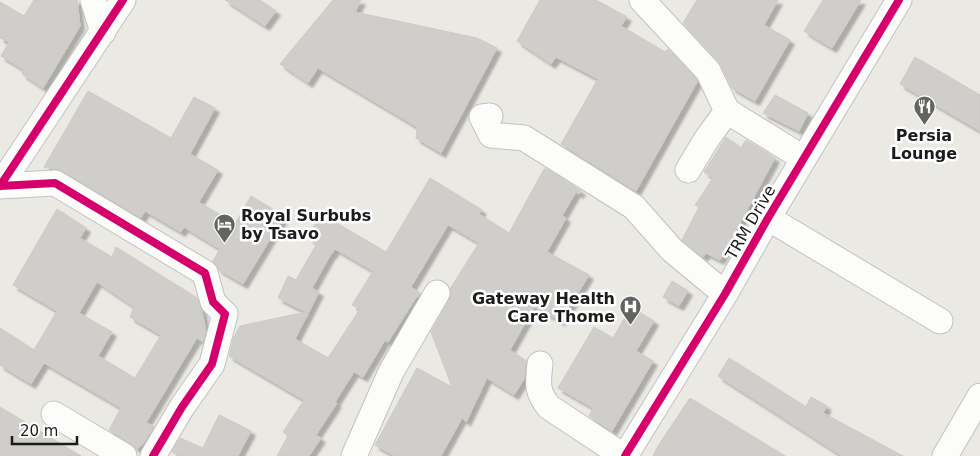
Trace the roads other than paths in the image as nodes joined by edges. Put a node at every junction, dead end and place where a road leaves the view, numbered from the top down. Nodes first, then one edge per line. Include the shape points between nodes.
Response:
1 (93, 0) edge
2 (123, 0) edge
3 (642, 0) edge
4 (899, 0) edge
5 (103, 32) junction
6 (727, 110) junction
7 (490, 116) dead end
8 (804, 158) junction
9 (688, 170) dead end
10 (0, 186) edge
11 (768, 218) junction
12 (437, 293) dead end
13 (725, 294) junction
14 (940, 321) dead end
15 (540, 364) dead end
16 (980, 396) edge
17 (54, 414) dead end
18 (124, 456) edge
19 (153, 456) edge
20 (354, 456) edge
21 (624, 456) edge
22 (945, 456) edge

1 - 5 street
2 - 5 street
3 - 6 street via 708,72
4 - 8 street, TRM Drive
5 - 10 street
6 - 8 street
6 - 9 street
7 - 13 street via 482,117 491,136 524,138 634,207 672,250
8 - 11 street, TRM Drive
10 - 19 street via 55,183 205,273 213,302 232,308 212,364
11 - 13 street, TRM Drive
11 - 14 street
12 - 20 street via 391,372
13 - 21 street, TRM Drive
15 - 21 street via 540,396 549,407
16 - 22 street
17 - 18 street

